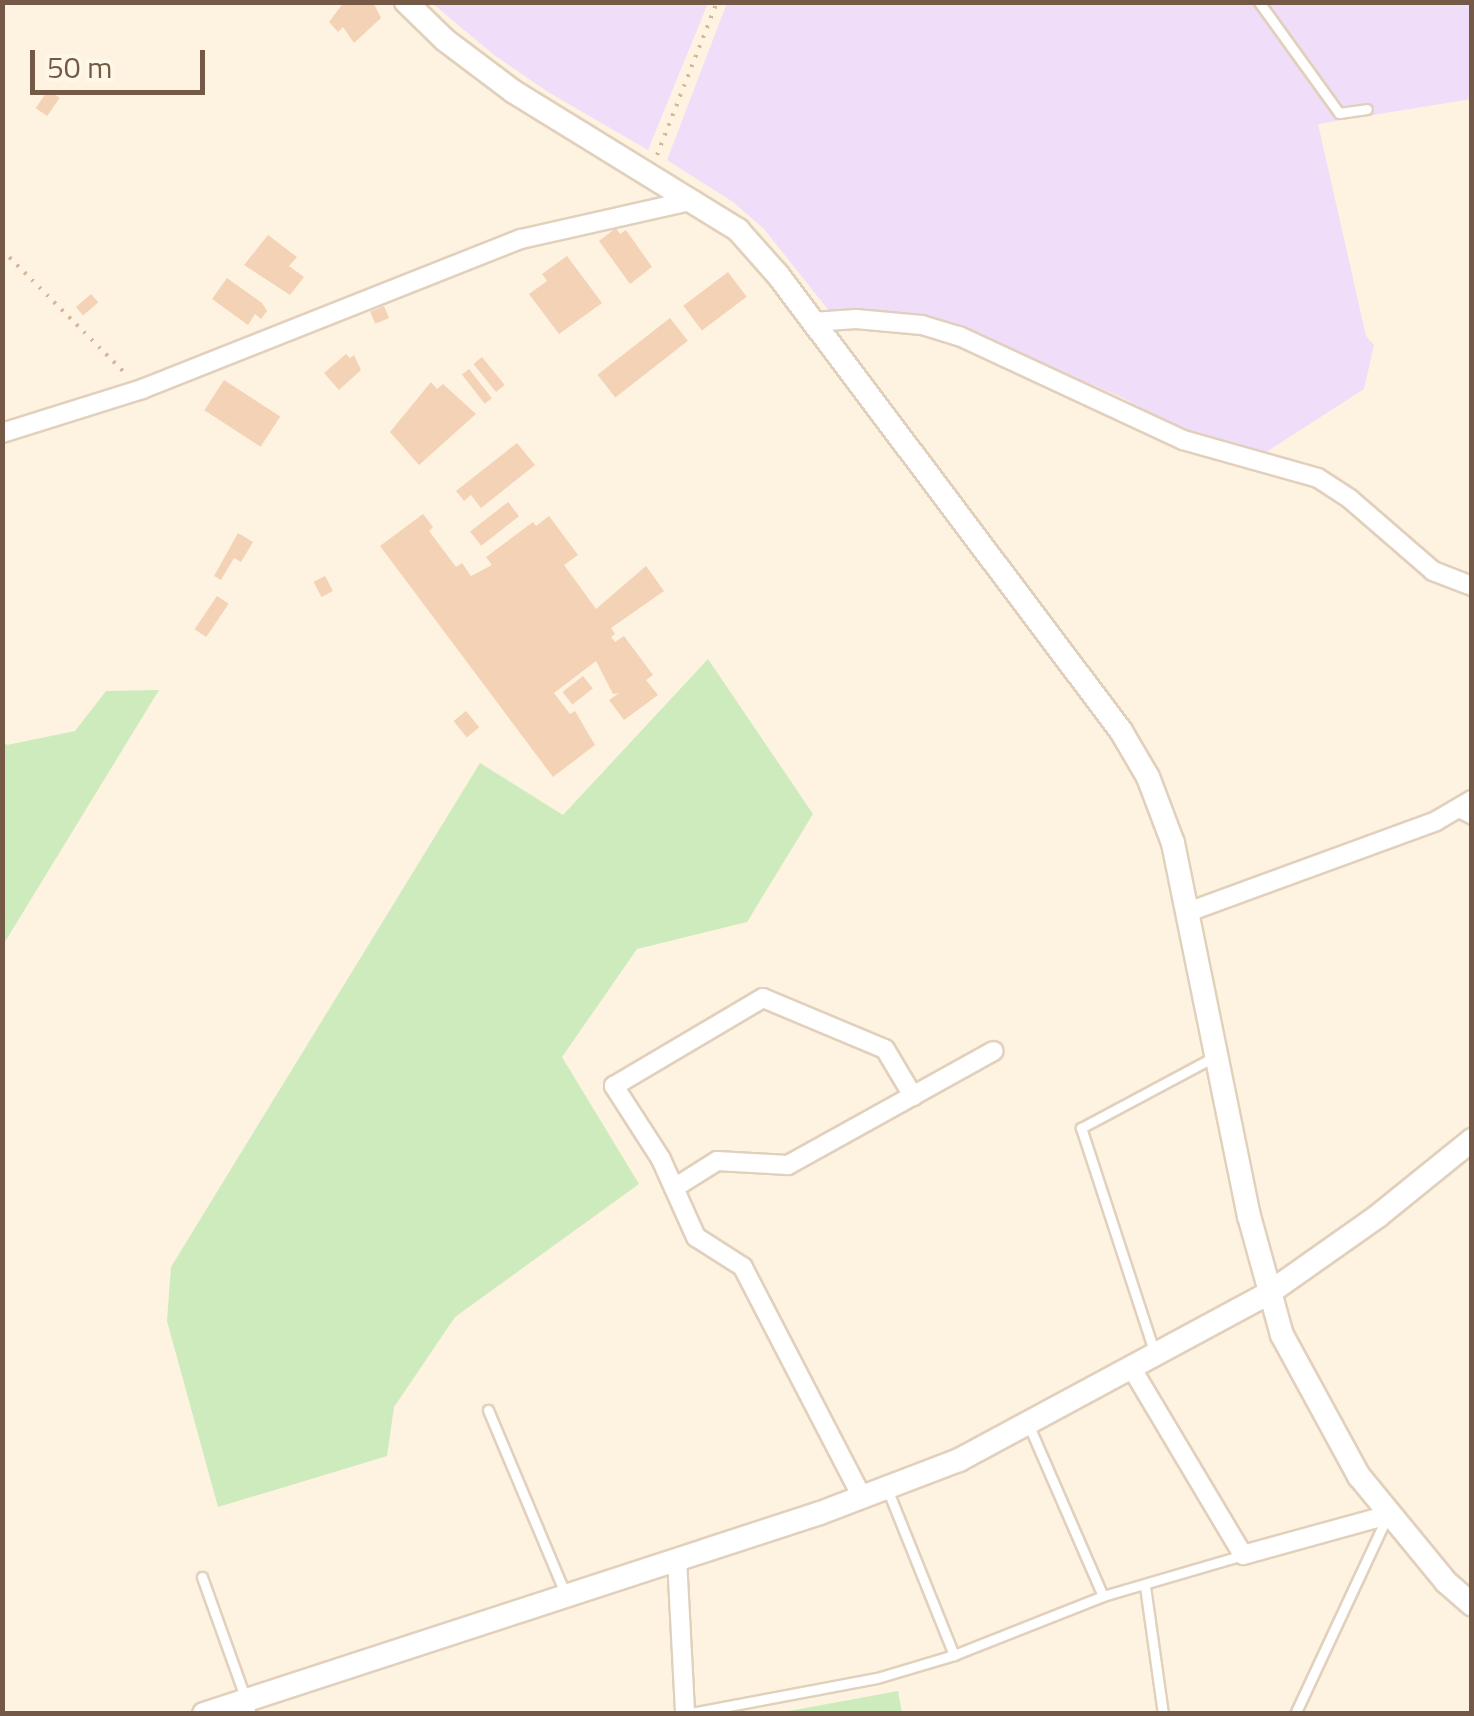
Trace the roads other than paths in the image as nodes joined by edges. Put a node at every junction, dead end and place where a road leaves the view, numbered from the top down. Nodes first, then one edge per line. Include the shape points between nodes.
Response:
1 (406, 2) edge
2 (1259, 2) edge
3 (1367, 109) dead end
4 (694, 200) junction
5 (813, 322) junction
6 (2, 433) edge
7 (1472, 586) edge
8 (1466, 810) edge
9 (1188, 912) junction
10 (994, 1051) dead end
11 (1217, 1056) junction
12 (913, 1096) junction
13 (1472, 1140) edge
14 (674, 1188) junction
15 (1269, 1293) junction
16 (1154, 1354) junction
17 (1132, 1368) junction
18 (488, 1410) dead end
19 (1029, 1426) junction
20 (888, 1488) junction
21 (862, 1498) junction
22 (1388, 1515) junction
23 (1243, 1555) junction
24 (677, 1559) junction
25 (202, 1577) dead end
26 (1146, 1586) junction
27 (566, 1595) junction
28 (1103, 1596) junction
29 (1472, 1605) edge
30 (954, 1655) junction
31 (248, 1706) edge
32 (204, 1714) edge
33 (686, 1714) edge
34 (1163, 1714) edge
35 (1295, 1714) edge

1 - 4 street via 514,92
2 - 3 lane via 1339,113
4 - 5 street via 738,230
4 - 6 street via 521,239 142,389
5 - 7 street via 856,318 958,336 1183,440 1318,478 1433,572
5 - 9 street via 1121,731 1148,777 1173,844
8 - 9 street
9 - 11 street
10 - 12 street
11 - 15 street
11 - 16 lane via 1081,1128
12 - 14 street via 788,1165 718,1161
12 - 14 street via 885,1049 764,998 614,1086
13 - 15 street
14 - 21 street via 696,1236 743,1267
15 - 16 street
15 - 22 street via 1318,1408
16 - 17 street
17 - 19 street
17 - 23 street
18 - 27 lane
19 - 20 street
19 - 28 lane
20 - 21 street
20 - 30 lane
21 - 24 street
22 - 23 street
22 - 29 street
22 - 35 lane
23 - 26 lane
24 - 27 street
24 - 33 street
25 - 31 lane
26 - 28 lane
26 - 34 lane
27 - 31 street
28 - 30 lane
30 - 33 lane via 877,1678
31 - 32 street

